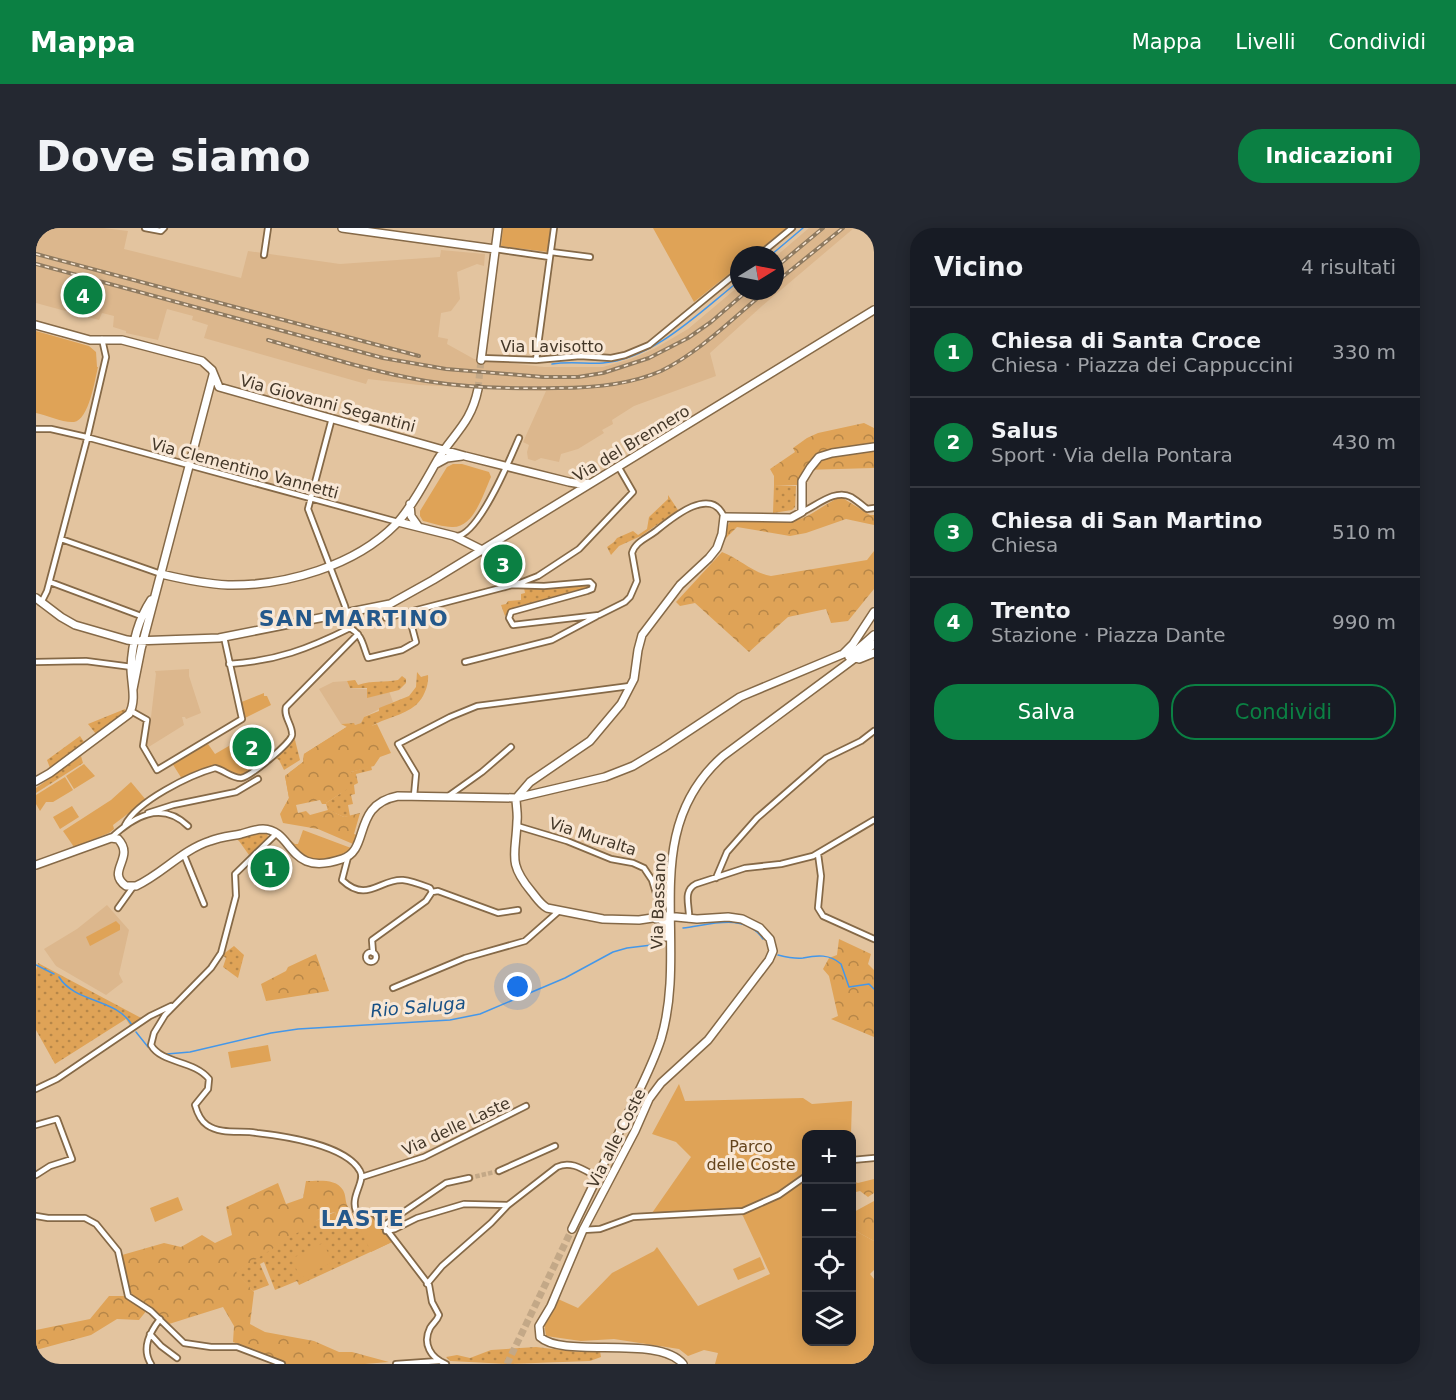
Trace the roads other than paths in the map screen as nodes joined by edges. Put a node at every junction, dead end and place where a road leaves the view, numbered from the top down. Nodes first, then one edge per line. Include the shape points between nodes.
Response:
1 (145, 228) edge
2 (164, 228) edge
3 (268, 228) edge
4 (342, 228) edge
5 (498, 228) edge
6 (554, 228) edge
7 (792, 228) edge
8 (770, 246) edge
9 (495, 249) junction
10 (550, 254) junction
11 (264, 255) dead end
12 (590, 257) dead end
13 (730, 278) edge
14 (874, 310) edge
15 (36, 325) edge
16 (102, 339) junction
17 (481, 359) joint
18 (536, 360) junction
19 (214, 373) junction
20 (478, 389) tunnel mouth
21 (332, 418) junction
22 (36, 429) edge
23 (458, 433) junction
24 (86, 437) junction
25 (519, 438) dead end
26 (874, 447) edge
27 (445, 448) junction
28 (465, 456) junction
29 (435, 464) junction
30 (189, 465) junction
31 (507, 465) junction
32 (618, 466) junction
33 (569, 482) junction
34 (590, 483) junction
35 (568, 496) junction
36 (311, 498) junction
37 (410, 504) junction
38 (874, 508) edge
39 (802, 512) junction
40 (724, 518) junction
41 (398, 522) junction
42 (424, 529) junction
43 (454, 536) junction
44 (61, 539) junction
45 (482, 550) junction
46 (330, 565) junction
47 (161, 573) junction
48 (50, 582) junction
49 (508, 586) junction
50 (155, 594) junction
51 (38, 601) edge
52 (382, 606) junction
53 (408, 612) junction
54 (348, 613) junction
55 (599, 615) junction
56 (141, 616) junction
57 (872, 617) edge
58 (350, 628) junction
59 (358, 634) junction
60 (874, 635) edge
61 (224, 637) junction
62 (143, 640) junction
63 (134, 641) junction
64 (874, 644) edge
65 (874, 653) edge
66 (36, 662) edge
67 (465, 662) dead end
68 (229, 664) junction
69 (135, 668) junction
70 (840, 668) junction
71 (630, 686) junction
72 (131, 711) junction
73 (874, 731) edge
74 (511, 747) dead end
75 (258, 779) dead end
76 (36, 781) edge
77 (414, 796) junction
78 (447, 797) junction
79 (516, 798) junction
80 (148, 813) junction
81 (874, 820) edge
82 (125, 825) junction
83 (188, 826) dead end
84 (517, 826) junction
85 (276, 834) junction
86 (111, 838) junction
87 (818, 854) junction
88 (184, 855) junction
89 (348, 856) junction
90 (36, 866) edge
91 (716, 878) junction
92 (133, 887) junction
93 (432, 892) junction
94 (204, 904) dead end
95 (118, 908) dead end
96 (518, 910) dead end
97 (559, 911) junction
98 (667, 916) junction
99 (650, 919) junction
100 (688, 919) junction
101 (874, 939) edge
102 (373, 953) dead end
103 (670, 966) junction
104 (393, 988) dead end
105 (174, 1006) junction
106 (36, 1089) edge
107 (526, 1106) dead end
108 (36, 1125) edge
109 (555, 1146) dead end
110 (874, 1158) edge
111 (856, 1160) edge
112 (499, 1171) tunnel mouth
113 (36, 1175) edge
114 (362, 1177) junction
115 (597, 1177) junction
116 (469, 1178) tunnel mouth
117 (802, 1179) edge
118 (508, 1205) junction
119 (36, 1216) edge
120 (385, 1228) junction
121 (572, 1229) tunnel mouth
122 (583, 1230) junction
123 (428, 1284) junction
124 (160, 1319) junction
125 (150, 1334) junction
126 (177, 1358) dead end
127 (439, 1361) junction
128 (407, 1363) edge
129 (151, 1364) edge
130 (282, 1364) edge
131 (396, 1364) edge
132 (446, 1364) edge
133 (683, 1364) edge

1 - 2 street
3 - 11 street
4 - 9 main road
5 - 9 main road
6 - 10 street
7 - 8 street
9 - 10 street
9 - 17 main road
10 - 12 street
10 - 18 street
13 - 18 street, Via Lavisotto via 649,345 611,358
14 - 32 main road, Via del Brennero
15 - 16 main road via 90,340
16 - 19 main road via 202,361
16 - 24 street via 106,357
17 - 18 street, Via Lavisotto
19 - 21 main road, Via Giovanni Segantini via 219,387
19 - 30 main road
20 - 23 main road via 472,411
21 - 27 main road, Via Giovanni Segantini
21 - 36 street
22 - 24 street, Via Clementino Vannetti
23 - 27 main road
23 - 28 main road via 457,446
24 - 30 street, Via Clementino Vannetti
24 - 44 street
25 - 31 street
26 - 39 main road via 819,457 802,482
27 - 28 main road, Via Giovanni Segantini
27 - 29 main road
28 - 29 main road
28 - 31 main road, Via Giovanni Segantini
29 - 37 main road
30 - 36 street, Via Clementino Vannetti
30 - 47 main road
31 - 33 main road, Via Giovanni Segantini
31 - 43 street via 477,522 465,534
32 - 34 main road, Via del Brennero
32 - 49 street via 633,492 625,501 573,553 538,576
33 - 34 main road, Via Giovanni Segantini
33 - 35 main road via 572,488
34 - 35 main road, Via del Brennero
35 - 45 main road, Via del Brennero
36 - 41 street, Via Clementino Vannetti
36 - 46 street via 308,509
37 - 41 main road
37 - 42 main road via 412,520
38 - 39 street via 867,509 844,495
39 - 40 main road via 791,518
40 - 55 street via 714,505 687,509 637,544 633,550 637,581 630,597
40 - 71 main road via 717,548 680,585 642,635
41 - 42 main road
41 - 46 main road via 359,552
42 - 43 main road
43 - 45 main road
44 - 47 street
44 - 48 street
45 - 49 street
45 - 52 main road, Via del Brennero via 403,598
46 - 47 main road via 285,579 243,584 215,584
46 - 54 street
47 - 50 main road
48 - 51 street
48 - 56 street
49 - 53 street
49 - 55 street via 590,582 593,587 511,612 513,625
50 - 56 main road
50 - 62 main road
51 - 63 main road via 75,625
52 - 53 street via 386,618
52 - 54 main road, Via del Brennero
53 - 59 street via 416,642 402,650 368,658
54 - 58 street
54 - 61 main road, Via del Brennero
55 - 67 street via 552,640
56 - 63 main road
57 - 79 main road via 843,654 740,697 633,766
58 - 59 street
58 - 68 street via 288,655
59 - 82 street via 286,707 290,739 248,776 233,777 215,768 181,781 131,814
60 - 70 main road
61 - 62 main road, Via del Brennero
61 - 68 street
62 - 63 main road, Via del Brennero
62 - 69 main road
63 - 69 main road
64 - 70 main road, Via Bassano
65 - 70 main road
66 - 69 street via 86,661
68 - 72 street via 242,719 158,770 142,746 147,720
69 - 72 main road
70 - 98 main road, Via Bassano via 723,756 698,783 682,811 675,838
71 - 77 street via 482,705 423,730 398,744 416,774
71 - 79 main road via 621,704 590,741 530,782
72 - 76 main road
73 - 91 street via 826,758 757,818 727,852
74 - 78 street
75 - 80 street via 236,792
77 - 78 main road
77 - 89 main road via 387,798 376,804
78 - 79 main road
79 - 84 main road
80 - 82 street
80 - 83 street via 178,818
81 - 87 street
82 - 86 street
84 - 97 main road via 513,855 519,874 542,905
84 - 98 street, Via Muralta via 644,868
85 - 88 main road via 262,829 208,841
85 - 89 main road via 305,862 314,864
85 - 105 street via 237,870 236,896 220,953 211,968
86 - 90 main road
86 - 92 main road via 118,839 124,848 118,869 120,880
87 - 91 street via 745,868
87 - 101 street via 818,908 823,916
88 - 92 main road
88 - 94 street
89 - 93 street via 342,880 355,889 375,889 404,880
91 - 100 street via 690,886
92 - 95 street
93 - 96 street via 498,913
93 - 102 street via 426,901 372,940
97 - 99 main road via 597,919
97 - 104 street via 525,941 465,958
98 - 99 main road
98 - 100 main road, Via alle Coste
98 - 103 main road, Via Bassano
99 - 103 main road via 660,919 665,925 666,958
100 - 122 main road, Via alle Coste via 728,917 750,923 770,939 772,956 708,1040 649,1099
103 - 115 main road, Via Bassano via 661,1039
105 - 106 street via 155,1013 57,1080
105 - 114 street via 165,1014 151,1045 160,1055 196,1068 209,1079 208,1089 195,1105 204,1123 235,1133 255,1132 329,1149 349,1160
107 - 114 street, Via delle Laste via 424,1157
108 - 113 street via 57,1119 72,1159
109 - 112 street
110 - 111 street
114 - 120 street via 355,1198 356,1211 374,1213
115 - 118 street via 564,1163
115 - 121 main road, Via Bassano
116 - 120 street via 446,1183
117 - 122 street via 743,1211 633,1217 600,1229
118 - 120 street via 464,1204 395,1229
118 - 123 street
119 - 124 street via 85,1218 96,1224 118,1251 128,1296
120 - 123 street
122 - 133 main road, Via alle Coste via 539,1326 540,1337 549,1343 579,1347 671,1354
123 - 127 street via 439,1315 430,1328 428,1346
124 - 125 street
124 - 130 street via 184,1343 237,1347
125 - 126 street
125 - 129 street via 146,1349
127 - 128 street
127 - 132 street
128 - 131 street

